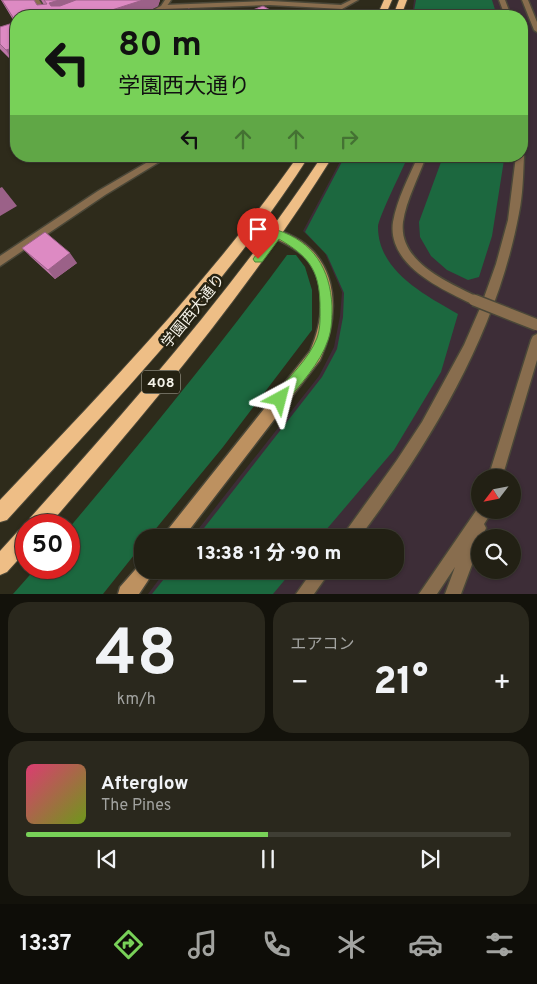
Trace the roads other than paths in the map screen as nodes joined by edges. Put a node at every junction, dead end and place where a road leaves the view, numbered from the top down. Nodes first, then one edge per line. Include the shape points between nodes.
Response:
1 (168, 0) edge
2 (355, 0) edge
3 (524, 0) edge
4 (164, 7) junction
5 (157, 10) edge
6 (537, 30) edge
7 (153, 162) edge
8 (300, 162) edge
9 (324, 162) edge
10 (420, 162) edge
11 (519, 162) edge
12 (256, 224) junction
13 (277, 234) junction
14 (0, 262) edge
15 (474, 300) joint
16 (537, 325) edge
17 (537, 340) edge
18 (498, 469) edge
19 (0, 513) edge
20 (47, 514) edge
21 (479, 519) edge
22 (482, 519) edge
23 (179, 529) edge
24 (356, 529) edge
25 (15, 549) edge
26 (0, 565) edge
27 (139, 579) edge
28 (316, 579) edge
29 (127, 594) edge
30 (304, 594) edge
31 (427, 594) edge
32 (453, 594) edge

1 - 4 street
2 - 4 lane via 342,7 270,3
3 - 6 lane
4 - 5 street
7 - 14 lane via 80,206
8 - 12 highway, 学園西大通り / 408
9 - 13 highway, 学園西大通り / 408
10 - 15 lane via 398,224 400,242 421,271
11 - 24 lane via 513,219 482,319 431,423
12 - 13 street
12 - 19 highway, 学園西大通り / 408 via 172,327
13 - 20 highway, 学園西大通り / 408 via 193,343
13 - 23 main road via 310,255 320,272 326,303 323,339
15 - 16 lane, bridge
17 - 18 lane
21 - 31 lane
22 - 32 lane
25 - 26 highway
27 - 29 main road
28 - 30 lane

